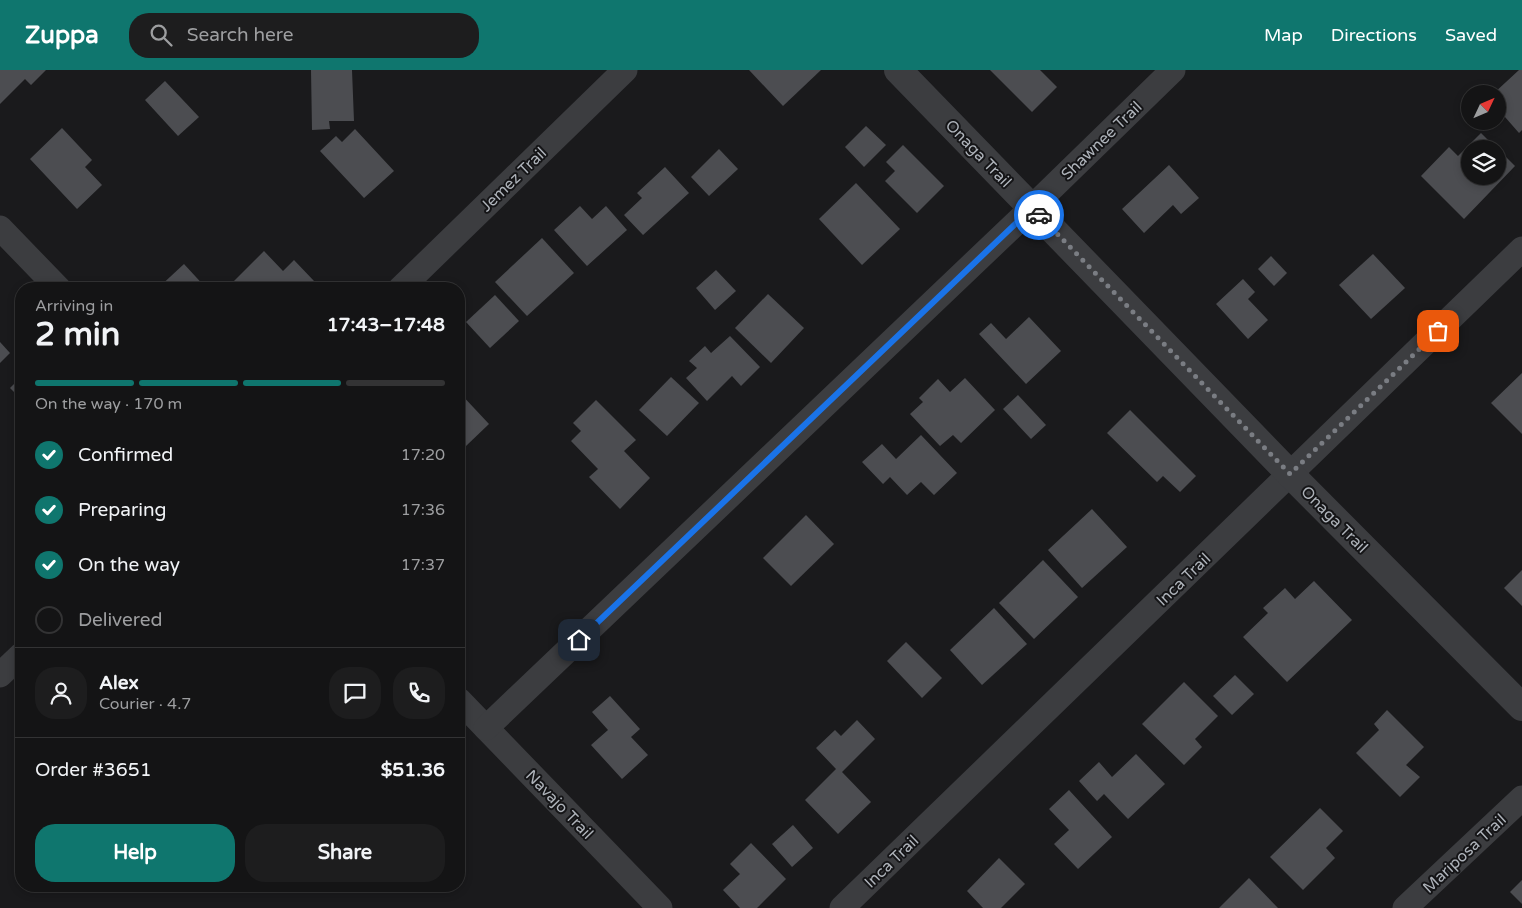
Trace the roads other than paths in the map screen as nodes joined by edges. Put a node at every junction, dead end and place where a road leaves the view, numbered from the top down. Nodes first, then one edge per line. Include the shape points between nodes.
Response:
1 (625, 70) edge
2 (898, 70) edge
3 (1173, 70) edge
4 (1032, 208) junction
5 (0, 228) edge
6 (1522, 249) edge
7 (52, 282) edge
8 (407, 282) edge
9 (1290, 474) junction
10 (15, 661) edge
11 (0, 675) edge
12 (465, 706) edge
13 (1522, 707) edge
14 (486, 728) junction
15 (1522, 798) edge
16 (660, 908) edge
17 (842, 908) edge
18 (1405, 908) edge

1 - 8 street, Jemez Trail
2 - 4 street, Onaga Trail
3 - 4 street, Shawnee Trail
4 - 9 street, Onaga Trail
4 - 14 street, Shawnee Trail
5 - 7 street
6 - 9 street, Inca Trail
9 - 13 street, Onaga Trail
9 - 17 street, Inca Trail
10 - 11 street
12 - 14 street, Navajo Trail
14 - 16 street, Navajo Trail
15 - 18 street, Mariposa Trail

